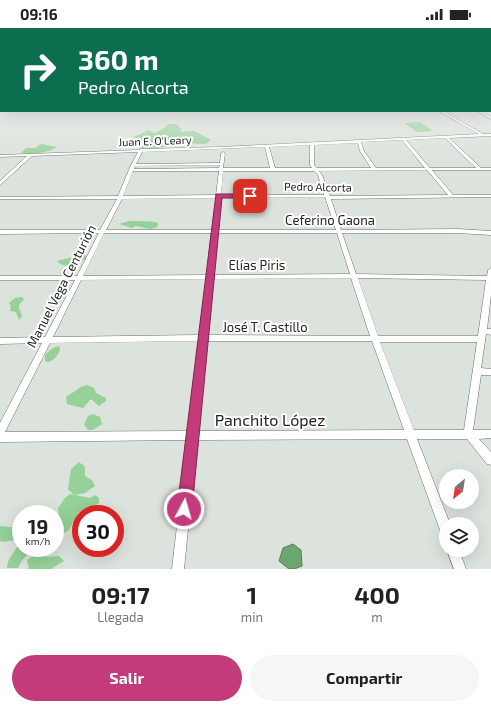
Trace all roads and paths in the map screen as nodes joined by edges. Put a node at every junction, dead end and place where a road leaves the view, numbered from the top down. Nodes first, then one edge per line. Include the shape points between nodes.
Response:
1 (443, 112) edge
2 (480, 112) edge
3 (491, 118) edge
4 (482, 135) junction
5 (491, 135) edge
6 (446, 137) junction
7 (403, 139) junction
8 (359, 141) junction
9 (312, 144) junction
10 (267, 146) junction
11 (141, 150) junction
12 (224, 153) dead end
13 (32, 154) junction
14 (0, 156) edge
15 (222, 167) junction
16 (132, 168) junction
17 (480, 169) junction
18 (491, 169) edge
19 (273, 170) junction
20 (315, 170) junction
21 (375, 170) junction
22 (428, 170) junction
23 (0, 184) edge
24 (219, 196) junction
25 (327, 196) junction
26 (452, 196) junction
27 (491, 196) edge
28 (120, 197) junction
29 (0, 198) edge
30 (491, 228) edge
31 (458, 230) junction
32 (215, 231) junction
33 (339, 231) junction
34 (0, 232) edge
35 (102, 232) junction
36 (491, 233) edge
37 (491, 275) edge
38 (353, 276) junction
39 (210, 277) junction
40 (0, 278) edge
41 (79, 278) junction
42 (489, 298) edge
43 (485, 334) edge
44 (203, 338) junction
45 (375, 339) junction
46 (0, 341) edge
47 (47, 341) junction
48 (476, 371) junction
49 (491, 372) edge
50 (0, 433) edge
51 (411, 434) junction
52 (468, 434) junction
53 (491, 434) edge
54 (193, 435) junction
55 (0, 437) edge
56 (491, 460) edge
57 (441, 517) edge
58 (456, 557) edge
59 (178, 569) edge
60 (460, 569) edge

1 - 4 street
2 - 3 street
4 - 5 street, Juan E. O'Leary
4 - 6 street, Juan E. O'Leary
6 - 7 street, Juan E. O'Leary
6 - 17 street
7 - 8 street, Juan E. O'Leary
7 - 22 street
8 - 9 street, Juan E. O'Leary
8 - 21 street via 362,151
9 - 10 street, Juan E. O'Leary
9 - 20 street via 312,166
10 - 11 street, Juan E. O'Leary
10 - 19 street
11 - 13 street, Juan E. O'Leary
11 - 16 street, Manuel Vega Centurión
12 - 15 street
13 - 14 street, Juan E. O'Leary
13 - 23 street
15 - 16 street
15 - 19 street
15 - 24 street
16 - 28 street, Manuel Vega Centurión
17 - 18 street
17 - 22 street
19 - 20 street
20 - 21 street
20 - 25 street via 320,175
21 - 22 street
22 - 26 street
24 - 25 street, Pedro Alcorta
24 - 28 street, Pedro Alcorta
24 - 32 street
25 - 26 street, Pedro Alcorta
25 - 33 street
26 - 27 street, Pedro Alcorta
28 - 29 street, Pedro Alcorta
28 - 35 street, Manuel Vega Centurión
30 - 31 street
31 - 33 street, Ceferino Gaona
31 - 36 street, Ceferino Gaona
32 - 33 street, Ceferino Gaona
32 - 35 street, Ceferino Gaona
32 - 39 street
33 - 38 street
34 - 35 street, Ceferino Gaona
35 - 41 street, Manuel Vega Centurión
37 - 38 street, Elías Piris
37 - 42 street
38 - 39 street, Elías Piris
38 - 45 street
39 - 41 street, Elías Piris
39 - 44 street
40 - 41 street, Elías Piris
41 - 47 street, Manuel Vega Centurión
42 - 43 street
43 - 45 street, José T. Castillo
43 - 48 street
44 - 45 street, José T. Castillo
44 - 47 street, José T. Castillo
44 - 54 street
45 - 51 street
46 - 47 street, José T. Castillo
47 - 50 street, Manuel Vega Centurión
48 - 49 street
48 - 52 street
51 - 52 street, Panchito López
51 - 54 street, Panchito López
51 - 57 street
52 - 53 street, Panchito López
52 - 56 street
54 - 55 street, Panchito López
54 - 59 street
58 - 60 street

